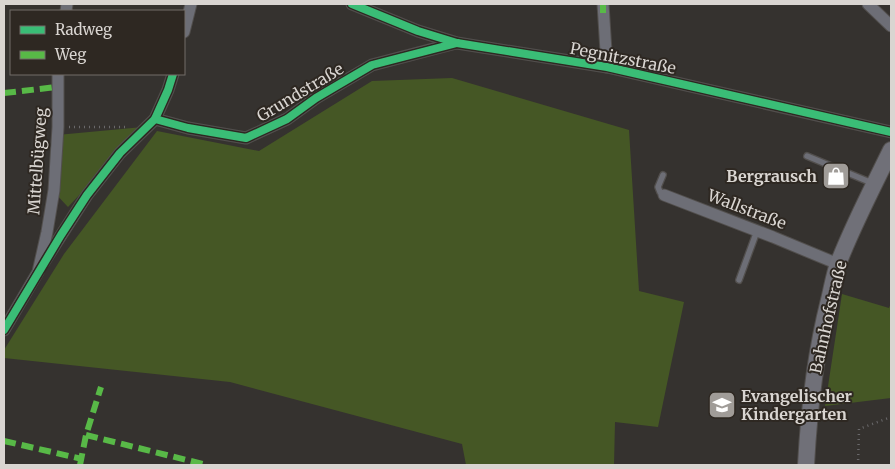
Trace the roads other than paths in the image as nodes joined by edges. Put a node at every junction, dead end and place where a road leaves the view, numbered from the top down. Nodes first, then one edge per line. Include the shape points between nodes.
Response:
1 (191, 4) edge
2 (352, 4) edge
3 (603, 4) edge
4 (868, 4) edge
5 (891, 26) edge
6 (185, 28) edge
7 (457, 42) junction
8 (607, 67) junction
9 (58, 75) edge
10 (173, 75) edge
11 (151, 123) junction
12 (891, 132) edge
13 (891, 150) edge
14 (807, 156) dead end
15 (662, 175) dead end
16 (874, 184) junction
17 (664, 195) joint
18 (757, 230) junction
19 (838, 264) junction
20 (38, 272) junction
21 (739, 280) dead end
22 (4, 330) edge
23 (806, 465) edge

1 - 6 street
2 - 7 street, Pegnitzstraße via 418,31
3 - 8 street
4 - 5 street
7 - 8 street, Pegnitzstraße
7 - 11 street, Grundstraße via 372,65 287,119 246,138
8 - 12 street, Pegnitzstraße
9 - 20 street, Mittelbügweg via 54,190
10 - 11 street
11 - 20 street via 120,153 87,195
13 - 16 main road, Bahnhofstraße
14 - 16 lane
15 - 17 lane, Wallstraße via 658,187
16 - 19 main road, Bahnhofstraße
17 - 18 street, Wallstraße
18 - 19 street, Wallstraße
18 - 21 lane
19 - 23 main road, Bahnhofstraße via 814,368
20 - 22 street, Mittelbügweg

